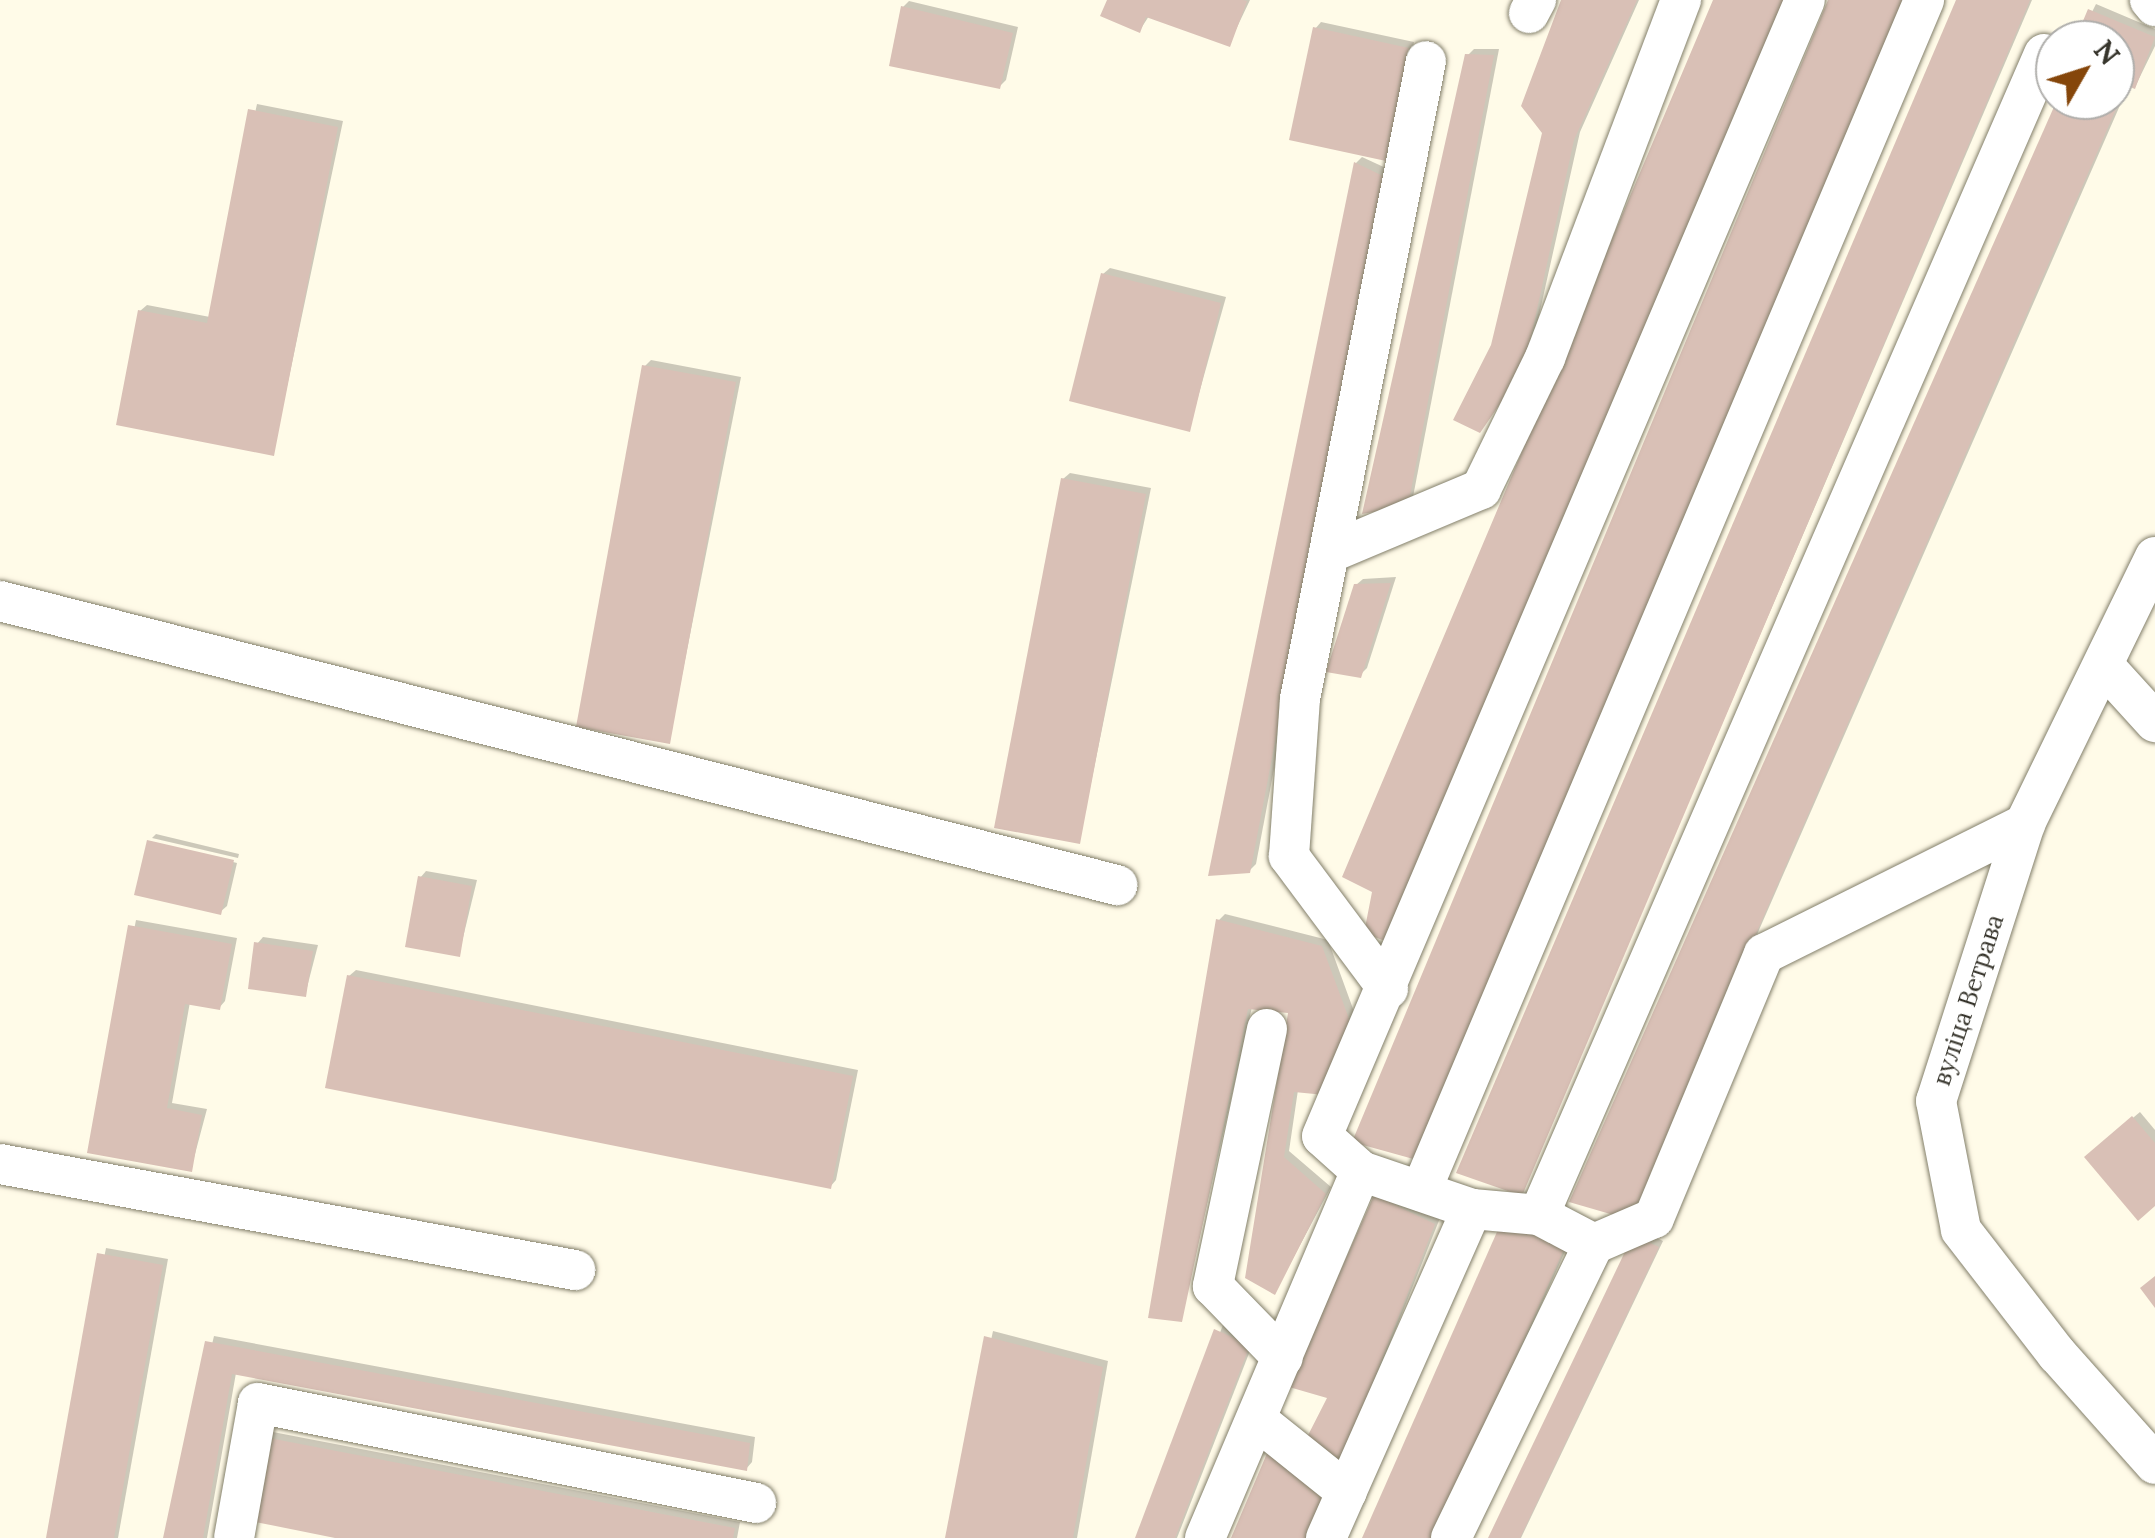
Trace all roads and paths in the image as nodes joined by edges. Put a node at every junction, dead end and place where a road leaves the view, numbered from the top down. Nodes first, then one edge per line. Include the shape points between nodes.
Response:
1 (1680, 0) edge
2 (1805, 0) edge
3 (1924, 0) edge
4 (2150, 0) edge
5 (2155, 6) edge
6 (1426, 61) dead end
7 (2035, 75) edge
8 (1329, 554) junction
9 (2155, 557) edge
10 (0, 601) edge
11 (2104, 666) junction
12 (2155, 722) edge
13 (2025, 824) junction
14 (1117, 885) dead end
15 (1388, 988) junction
16 (1267, 1029) dead end
17 (0, 1164) edge
18 (1360, 1171) junction
19 (1421, 1191) junction
20 (1472, 1209) junction
21 (1540, 1214) junction
22 (1594, 1244) junction
23 (576, 1270) dead end
24 (1282, 1358) junction
25 (1257, 1420) junction
26 (2155, 1464) edge
27 (1347, 1492) junction
28 (756, 1503) dead end
29 (234, 1538) edge
30 (1205, 1538) edge
31 (1326, 1538) edge
32 (1451, 1538) edge

1 - 8 street via 1545,358 1480,489
2 - 15 street
3 - 19 street
4 - 5 street
6 - 8 street
7 - 21 street
8 - 15 street via 1300,698 1289,856
9 - 11 street, вуліца Ветрава
10 - 14 street
11 - 12 street
11 - 13 street, вуліца Ветрава
13 - 22 street via 1764,954 1654,1218
13 - 26 street, вуліца Ветрава via 1936,1101 1961,1230 2057,1354
15 - 18 street via 1322,1136
16 - 24 street via 1213,1286
17 - 23 street
18 - 19 street
18 - 24 street
19 - 20 street
20 - 21 street
20 - 27 street
21 - 22 street
22 - 32 street
24 - 25 street
25 - 27 street
25 - 30 street
27 - 31 street
28 - 29 street via 258,1404

